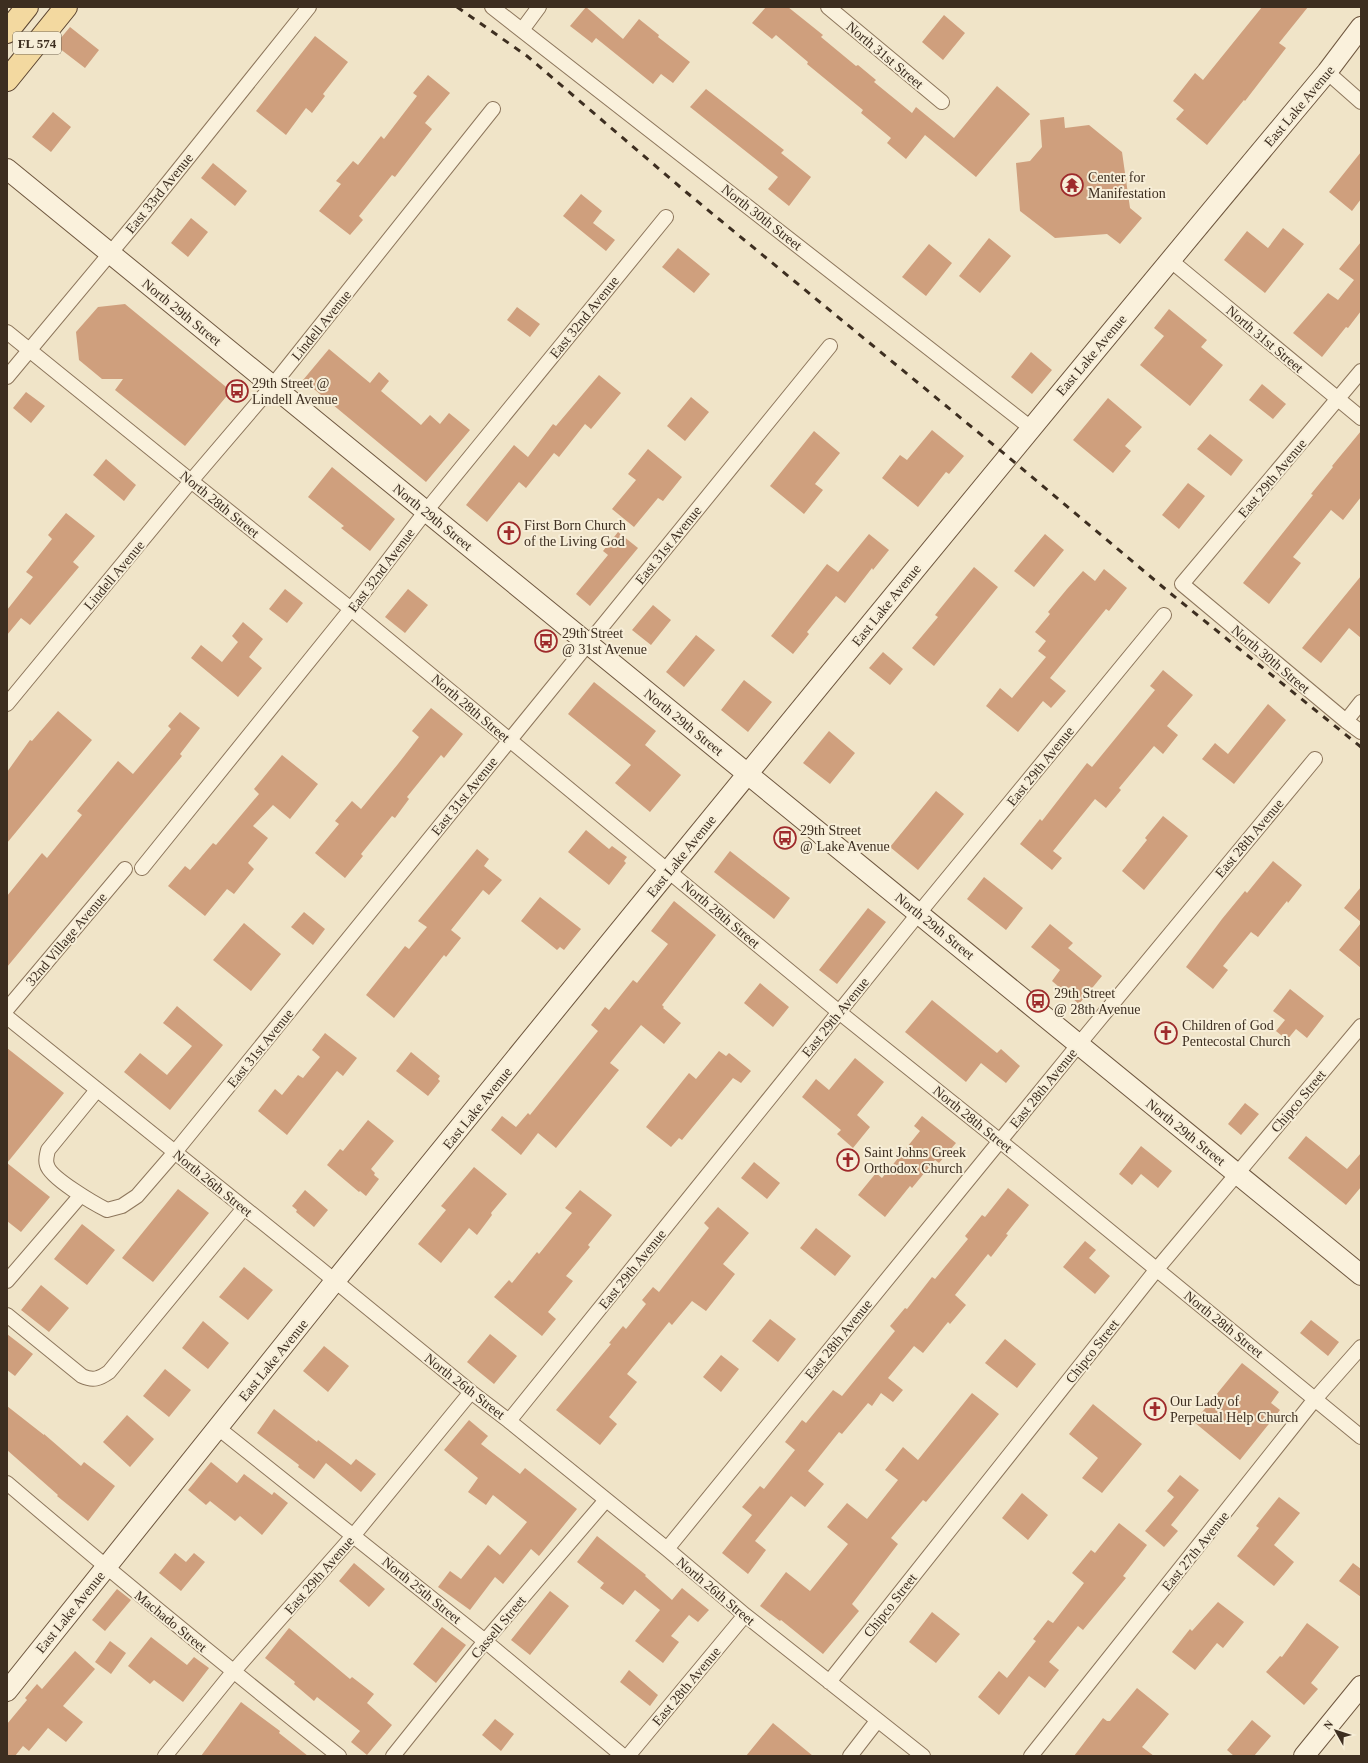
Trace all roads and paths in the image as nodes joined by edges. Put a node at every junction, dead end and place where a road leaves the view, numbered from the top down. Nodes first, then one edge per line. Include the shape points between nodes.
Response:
1 (27, 7) edge
2 (66, 7) edge
3 (309, 7) edge
4 (492, 7) edge
5 (539, 7) edge
6 (828, 7) edge
7 (1361, 27) edge
8 (522, 30) junction
9 (7, 32) edge
10 (1327, 72) junction
11 (7, 80) edge
12 (942, 102) dead end
13 (1361, 102) edge
14 (493, 109) dead end
15 (7, 169) edge
16 (666, 217) dead end
17 (110, 253) junction
18 (1170, 260) junction
19 (7, 332) edge
20 (830, 346) dead end
21 (30, 350) junction
22 (1361, 371) edge
23 (7, 377) edge
24 (273, 385) junction
25 (1338, 399) junction
26 (1361, 418) edge
27 (1031, 428) junction
28 (191, 481) junction
29 (426, 511) junction
30 (1182, 584) joint
31 (352, 609) junction
32 (1164, 614) dead end
33 (588, 644) junction
34 (1361, 702) edge
35 (7, 704) edge
36 (1346, 721) junction
37 (1361, 732) edge
38 (510, 740) junction
39 (1315, 759) dead end
40 (748, 774) junction
41 (142, 868) dead end
42 (125, 869) dead end
43 (669, 871) junction
44 (919, 913) junction
45 (7, 1009) edge
46 (839, 1012) junction
47 (7, 1016) edge
48 (1361, 1026) edge
49 (1078, 1044) junction
50 (97, 1090) junction
51 (1000, 1141) junction
52 (175, 1152) junction
53 (1238, 1174) junction
54 (81, 1195) junction
55 (244, 1208) junction
56 (1157, 1269) junction
57 (1361, 1275) edge
58 (336, 1281) junction
59 (7, 1282) edge
60 (7, 1315) edge
61 (1361, 1347) edge
62 (471, 1392) junction
63 (1315, 1399) junction
64 (509, 1421) junction
65 (218, 1428) junction
66 (1361, 1437) edge
67 (7, 1483) edge
68 (606, 1500) junction
69 (353, 1536) junction
70 (667, 1549) junction
71 (106, 1568) junction
72 (745, 1615) junction
73 (485, 1641) junction
74 (233, 1672) junction
75 (829, 1682) junction
76 (1361, 1686) edge
77 (7, 1691) edge
78 (878, 1721) junction
79 (165, 1756) edge
80 (339, 1756) edge
81 (393, 1756) edge
82 (623, 1756) edge
83 (628, 1756) edge
84 (850, 1756) edge
85 (923, 1756) edge
86 (1031, 1756) edge
87 (1304, 1756) edge

1 - 9 main road, FL 574
2 - 11 main road, FL 574
3 - 17 street, East 33rd Avenue
4 - 8 street, North 30th Street
5 - 8 street
6 - 12 street, North 31st Street
7 - 10 street, East Lake Avenue
8 - 27 street, North 30th Street
10 - 13 street
10 - 18 street, East Lake Avenue
14 - 24 street, Lindell Avenue
15 - 17 street, North 29th Street
16 - 29 street, East 32nd Avenue
17 - 21 street, East 33rd Avenue
17 - 24 street, North 29th Street
18 - 25 street, North 31st Street
18 - 27 street, East Lake Avenue
19 - 21 street, North 28th Street
20 - 33 street, East 31st Avenue
21 - 23 street, East 33rd Avenue
21 - 28 street, North 28th Street
22 - 25 street, East 29th Avenue
24 - 28 street, Lindell Avenue
24 - 29 street, North 29th Street
25 - 26 street, North 31st Street
25 - 30 street, East 29th Avenue
27 - 40 street, East Lake Avenue
28 - 31 street, North 28th Street
28 - 35 street, Lindell Avenue
29 - 31 street, East 32nd Avenue
29 - 33 street, North 29th Street
30 - 36 street, North 30th Street
31 - 38 street, North 28th Street
31 - 41 street, East 32nd Avenue
32 - 44 street, East 29th Avenue
33 - 38 street, East 31st Avenue
33 - 40 street, North 29th Street
34 - 36 street
36 - 37 street, North 30th Street
38 - 43 street, North 28th Street
38 - 52 street, East 31st Avenue
39 - 49 street, East 28th Avenue
40 - 43 street, East Lake Avenue
40 - 44 street, North 29th Street
42 - 45 street, 32nd Village Avenue
43 - 46 street, North 28th Street
43 - 58 street, East Lake Avenue
44 - 46 street, East 29th Avenue
44 - 49 street, North 29th Street
46 - 51 street, North 28th Street
46 - 64 street, East 29th Avenue
47 - 50 street, North 26th Street
48 - 53 street, Chipco Street
49 - 51 street, East 28th Avenue
49 - 53 street, North 29th Street
50 - 52 street, North 26th Street
50 - 54 street, East 31st Avenue via 48,1150 46,1158 50,1172
51 - 56 street, North 28th Street
51 - 70 street, East 28th Avenue
52 - 54 street, East 31st Avenue via 137,1196 122,1206 107,1210
52 - 55 street, North 26th Street
53 - 56 street, Chipco Street
53 - 57 street, North 29th Street
54 - 59 street
55 - 58 street, North 26th Street
55 - 60 street via 109,1372 99,1378 90,1380 82,1376
56 - 63 street, North 28th Street
56 - 75 street, Chipco Street
58 - 62 street, North 26th Street
58 - 65 street, East Lake Avenue
61 - 63 street, East 27th Avenue
62 - 64 street, North 26th Street
62 - 69 street, East 29th Avenue
63 - 66 street, North 28th Street
63 - 86 street, East 27th Avenue
64 - 68 street, North 26th Street
65 - 69 street, North 25th Street
65 - 71 street, East Lake Avenue
67 - 71 street, Machado Street
68 - 70 street, North 26th Street
68 - 73 street, Cassell Street
69 - 73 street, North 25th Street
69 - 74 street, East 29th Avenue
70 - 72 street, North 26th Street
71 - 74 street, Machado Street
71 - 77 street, East Lake Avenue
72 - 75 street, North 26th Street
72 - 83 street, East 28th Avenue
73 - 81 street, Cassell Street
73 - 82 street, North 25th Street
74 - 79 street, East 29th Avenue
74 - 80 street, Machado Street
75 - 78 street, North 26th Street
76 - 87 street
78 - 84 street
78 - 85 street, North 26th Street

